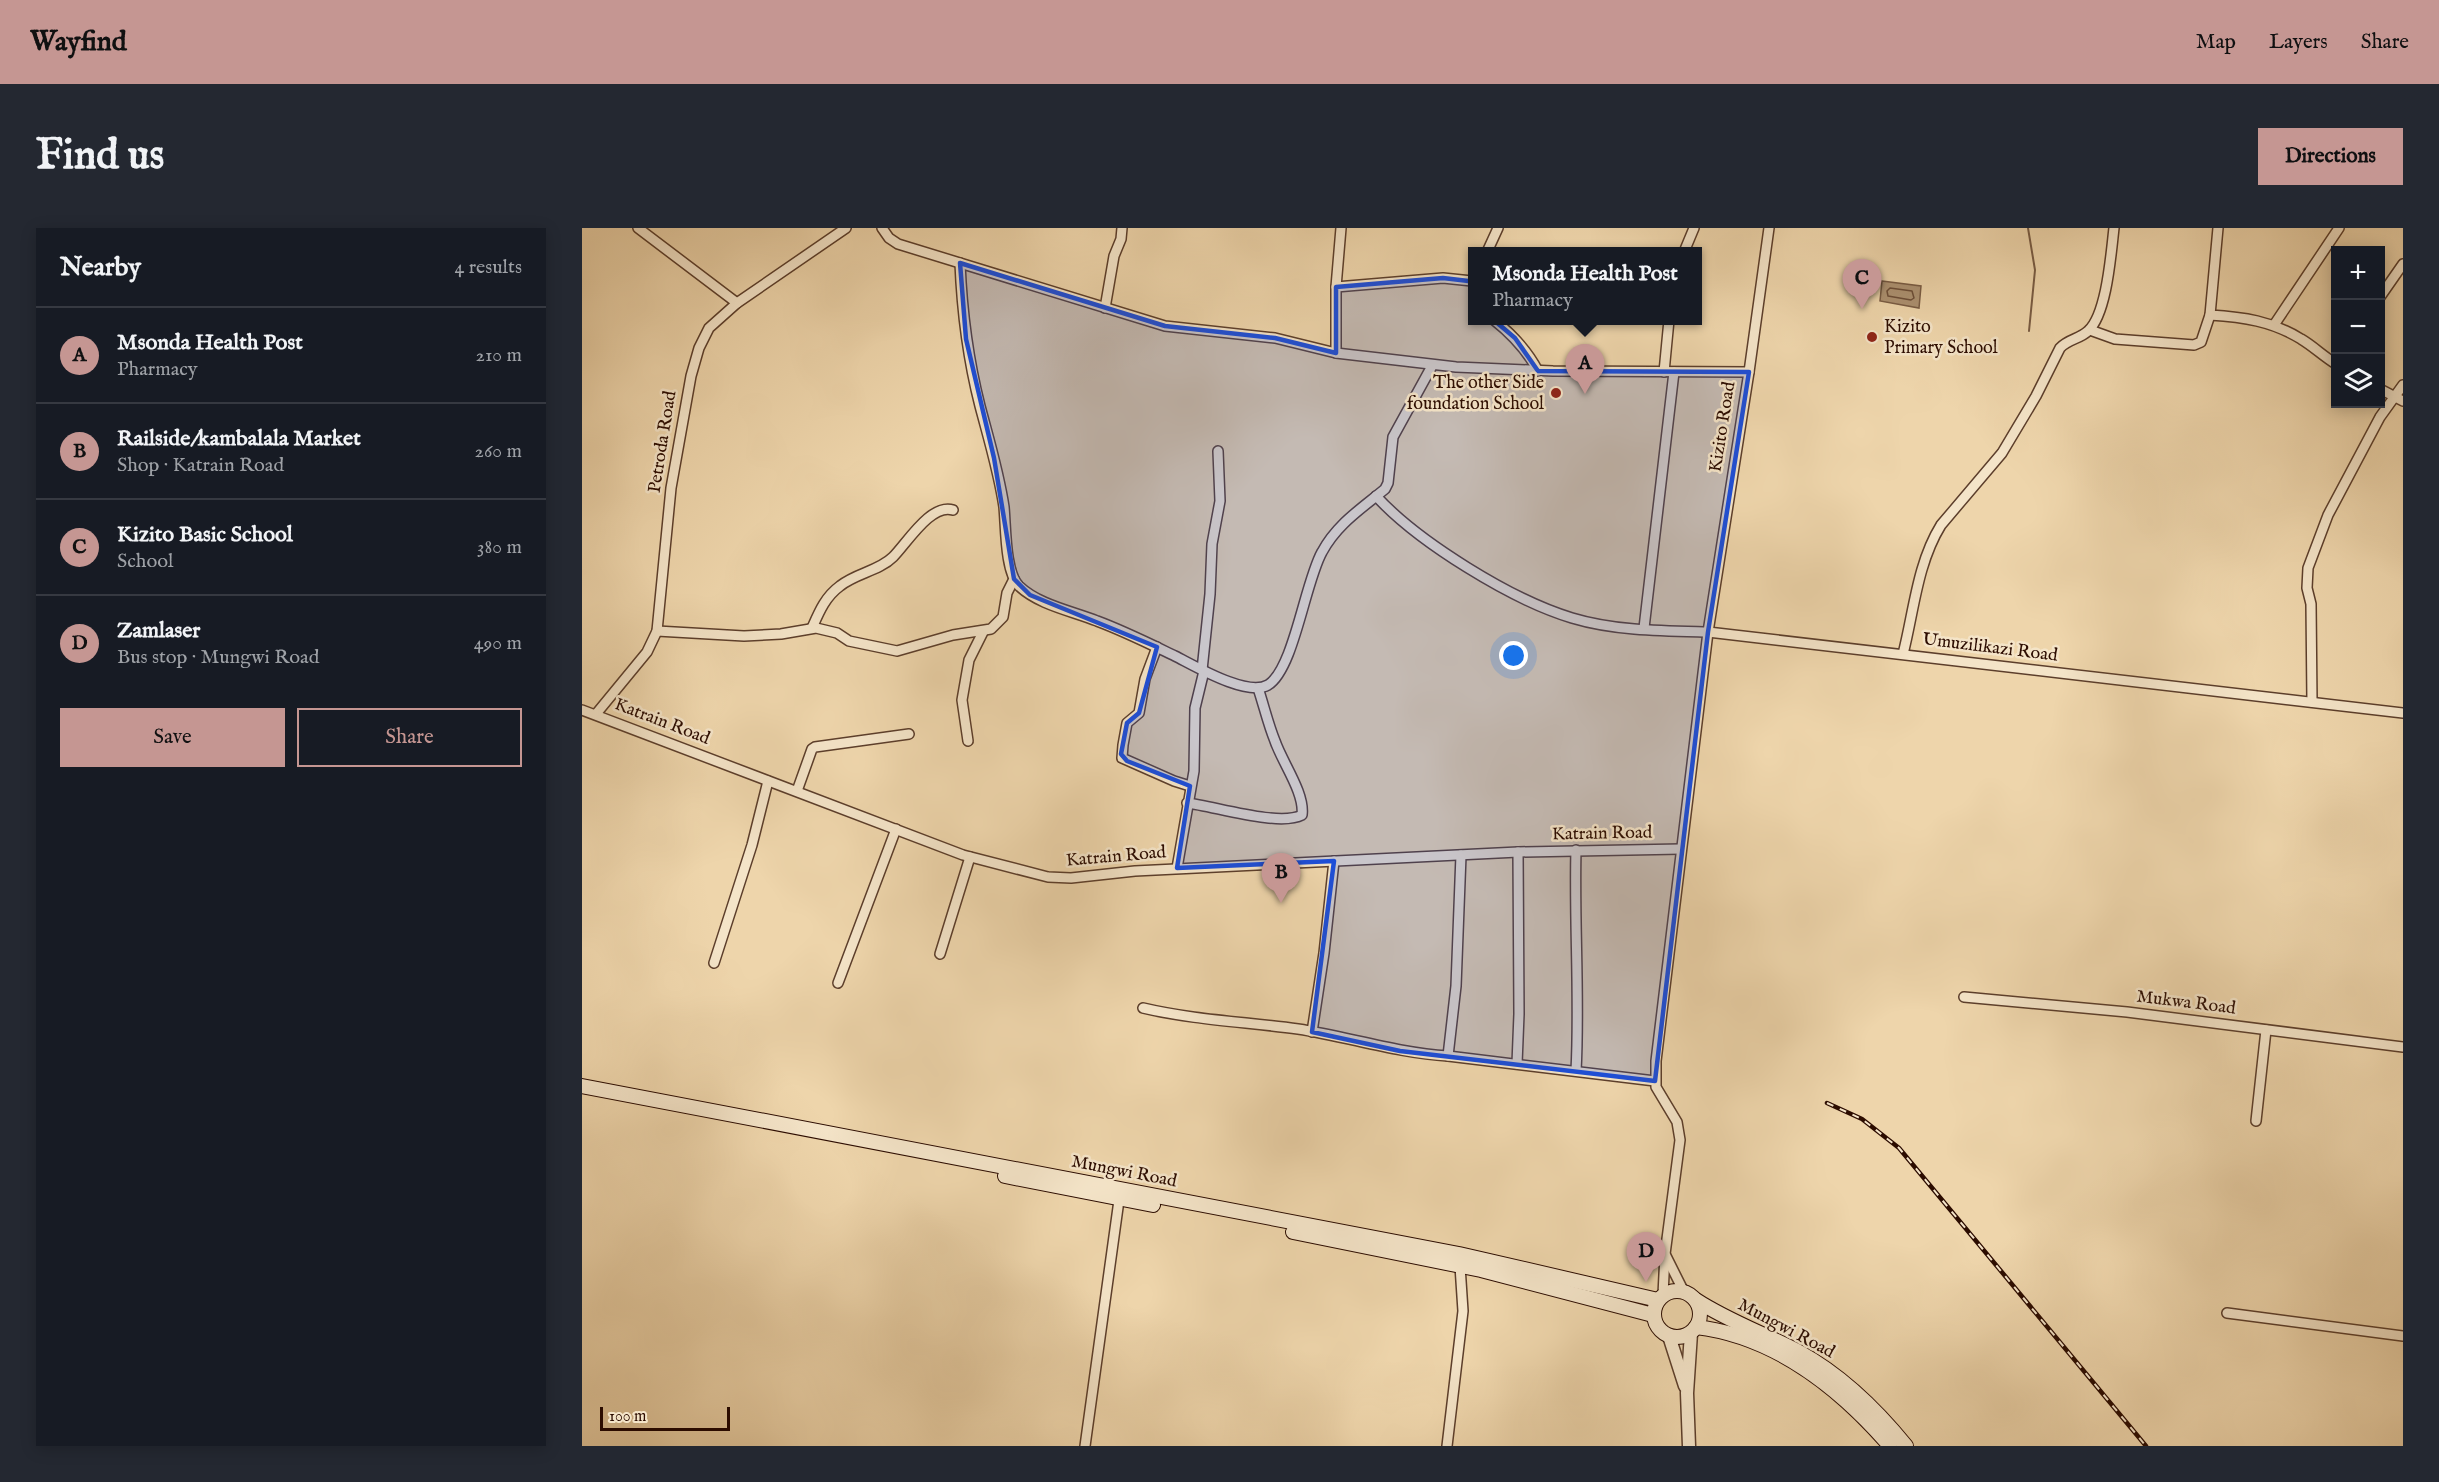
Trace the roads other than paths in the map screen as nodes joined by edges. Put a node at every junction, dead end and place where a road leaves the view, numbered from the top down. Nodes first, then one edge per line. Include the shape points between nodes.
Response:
1 (638, 228) edge
2 (846, 228) edge
3 (882, 228) edge
4 (1122, 228) edge
5 (1341, 228) edge
6 (1498, 228) edge
7 (1694, 228) edge
8 (1769, 228) edge
9 (2115, 228) edge
10 (2218, 228) edge
11 (2339, 228) edge
12 (1489, 247) edge
13 (1686, 247) edge
14 (960, 263) junction
15 (2403, 264) edge
16 (1468, 280) edge
17 (1336, 287) junction
18 (2385, 290) edge
19 (737, 303) junction
20 (1105, 308) junction
21 (2210, 315) junction
22 (1499, 325) edge
23 (1669, 325) edge
24 (2274, 326) junction
25 (2090, 330) junction
26 (1336, 353) junction
27 (2331, 358) edge
28 (1432, 366) junction
29 (1538, 370) junction
30 (1669, 372) junction
31 (1749, 372) junction
32 (2403, 385) edge
33 (2385, 392) edge
34 (2392, 396) junction
35 (2403, 401) edge
36 (1218, 451) dead end
37 (1377, 496) junction
38 (953, 510) dead end
39 (1014, 579) junction
40 (812, 628) junction
41 (1644, 628) junction
42 (657, 631) junction
43 (983, 632) junction
44 (1708, 632) junction
45 (1157, 647) junction
46 (1903, 654) junction
47 (1203, 670) junction
48 (1258, 688) junction
49 (2312, 702) junction
50 (582, 710) edge
51 (2403, 713) edge
52 (596, 714) junction
53 (909, 734) dead end
54 (968, 741) dead end
55 (768, 781) junction
56 (1190, 786) junction
57 (797, 791) junction
58 (1187, 803) junction
59 (897, 829) junction
60 (1682, 849) junction
61 (1576, 850) junction
62 (1518, 852) junction
63 (1461, 855) junction
64 (970, 857) junction
65 (1334, 861) junction
66 (1178, 868) junction
67 (940, 954) dead end
68 (714, 963) dead end
69 (838, 982) dead end
70 (1964, 997) dead end
71 (1143, 1008) dead end
72 (2266, 1030) junction
73 (1312, 1032) junction
74 (2403, 1047) edge
75 (1448, 1056) junction
76 (1517, 1064) junction
77 (1576, 1071) junction
78 (1655, 1081) junction
79 (582, 1086) edge
80 (582, 1091) edge
81 (2256, 1121) dead end
82 (1120, 1194) junction
83 (1665, 1254) junction
84 (1460, 1266) junction
85 (1684, 1292) junction
86 (1661, 1297) junction
87 (1696, 1300) junction
88 (2227, 1313) dead end
89 (1653, 1315) junction
90 (1694, 1330) junction
91 (2403, 1335) edge
92 (1669, 1336) junction
93 (1687, 1393) junction
94 (1085, 1446) edge
95 (1447, 1446) edge
96 (1689, 1446) edge
97 (1890, 1446) edge
98 (1906, 1446) edge

1 - 19 street
2 - 19 street, Petroda Road
3 - 14 street via 898,244
4 - 20 street
5 - 17 street
6 - 12 street
7 - 13 street
8 - 31 street, Kizito Road
9 - 25 street via 2102,305
10 - 21 street
11 - 24 street
14 - 20 street
14 - 39 street via 966,339 994,458
15 - 18 street
16 - 17 street via 1443,278
17 - 26 street
19 - 42 street, Petroda Road via 709,328 691,376 671,488
20 - 26 street via 1165,326 1275,338
21 - 24 street via 2242,317
21 - 25 street via 2201,342 2194,345 2115,339
22 - 29 street via 1529,354
23 - 30 street
24 - 27 street
25 - 46 street via 2060,348 2002,453 1933,538 1921,571
26 - 28 street
28 - 29 street
28 - 37 street via 1393,437 1388,483
29 - 30 street
30 - 31 street
30 - 41 street
31 - 44 street, Kizito Road
32 - 34 street
33 - 34 street
34 - 35 street
34 - 49 street via 2328,514 2307,568
36 - 47 street via 1220,501 1212,544
37 - 41 street, Umuzilikazi Road via 1411,530 1467,567 1536,603 1573,618
37 - 48 street via 1346,519 1323,550 1281,667 1271,682
38 - 40 street via 944,508 934,513 886,563 840,585 823,603
39 - 43 street via 1001,620
39 - 45 street via 1030,595
40 - 42 street via 744,636
40 - 43 street via 897,651 953,635
41 - 44 street, Umuzilikazi Road
42 - 52 street, Petroda Road via 647,651
43 - 54 street via 969,660 962,700
44 - 46 street, Umuzilikazi Road
44 - 60 street, Kizito Road
45 - 47 street
45 - 56 street via 1138,713 1127,723 1121,754 1127,761
46 - 49 street, Umuzilikazi Road
47 - 48 street
47 - 56 street via 1195,708
48 - 58 street via 1275,742 1302,804 1302,815 1251,816
49 - 51 street, Umuzilikazi Road
50 - 52 street, Katrain Road
52 - 55 street, Katrain Road
53 - 57 street via 815,747
55 - 57 street, Katrain Road
55 - 68 street
56 - 58 street
57 - 59 street, Katrain Road
58 - 66 street
59 - 64 street, Katrain Road
59 - 69 street
60 - 61 street, Katrain Road
60 - 78 street, Kizito Road
61 - 62 street, Katrain Road
61 - 77 street
62 - 63 street, Katrain Road
62 - 76 street
63 - 65 street, Katrain Road
63 - 75 street via 1456,986
64 - 66 street, Katrain Road via 1059,879
64 - 67 street
65 - 66 street, Katrain Road
65 - 73 street
70 - 72 street, Mukwa Road
71 - 73 street
72 - 74 street, Mukwa Road
72 - 81 street
73 - 75 street via 1400,1051
75 - 76 street
76 - 77 street
77 - 78 street
78 - 83 street via 1660,1097 1677,1122 1680,1140
79 - 82 main road, Mungwi Road
80 - 82 main road, Mungwi Road
82 - 84 main road, Mungwi Road
82 - 86 main road, Mungwi Road via 1459,1254
82 - 94 street
83 - 85 street
83 - 86 street
84 - 89 main road, Mungwi Road
84 - 95 street via 1463,1311
85 - 86 main road
85 - 87 main road
86 - 89 main road
87 - 90 main road via 1700,1311
87 - 98 main road, Mungwi Road via 1824,1368 1859,1396
88 - 91 street
89 - 92 main road via 1658,1328
90 - 92 main road via 1680,1337
90 - 93 street
90 - 97 main road, Mungwi Road via 1720,1331 1749,1341 1806,1369 1860,1413
92 - 93 street
93 - 96 street

